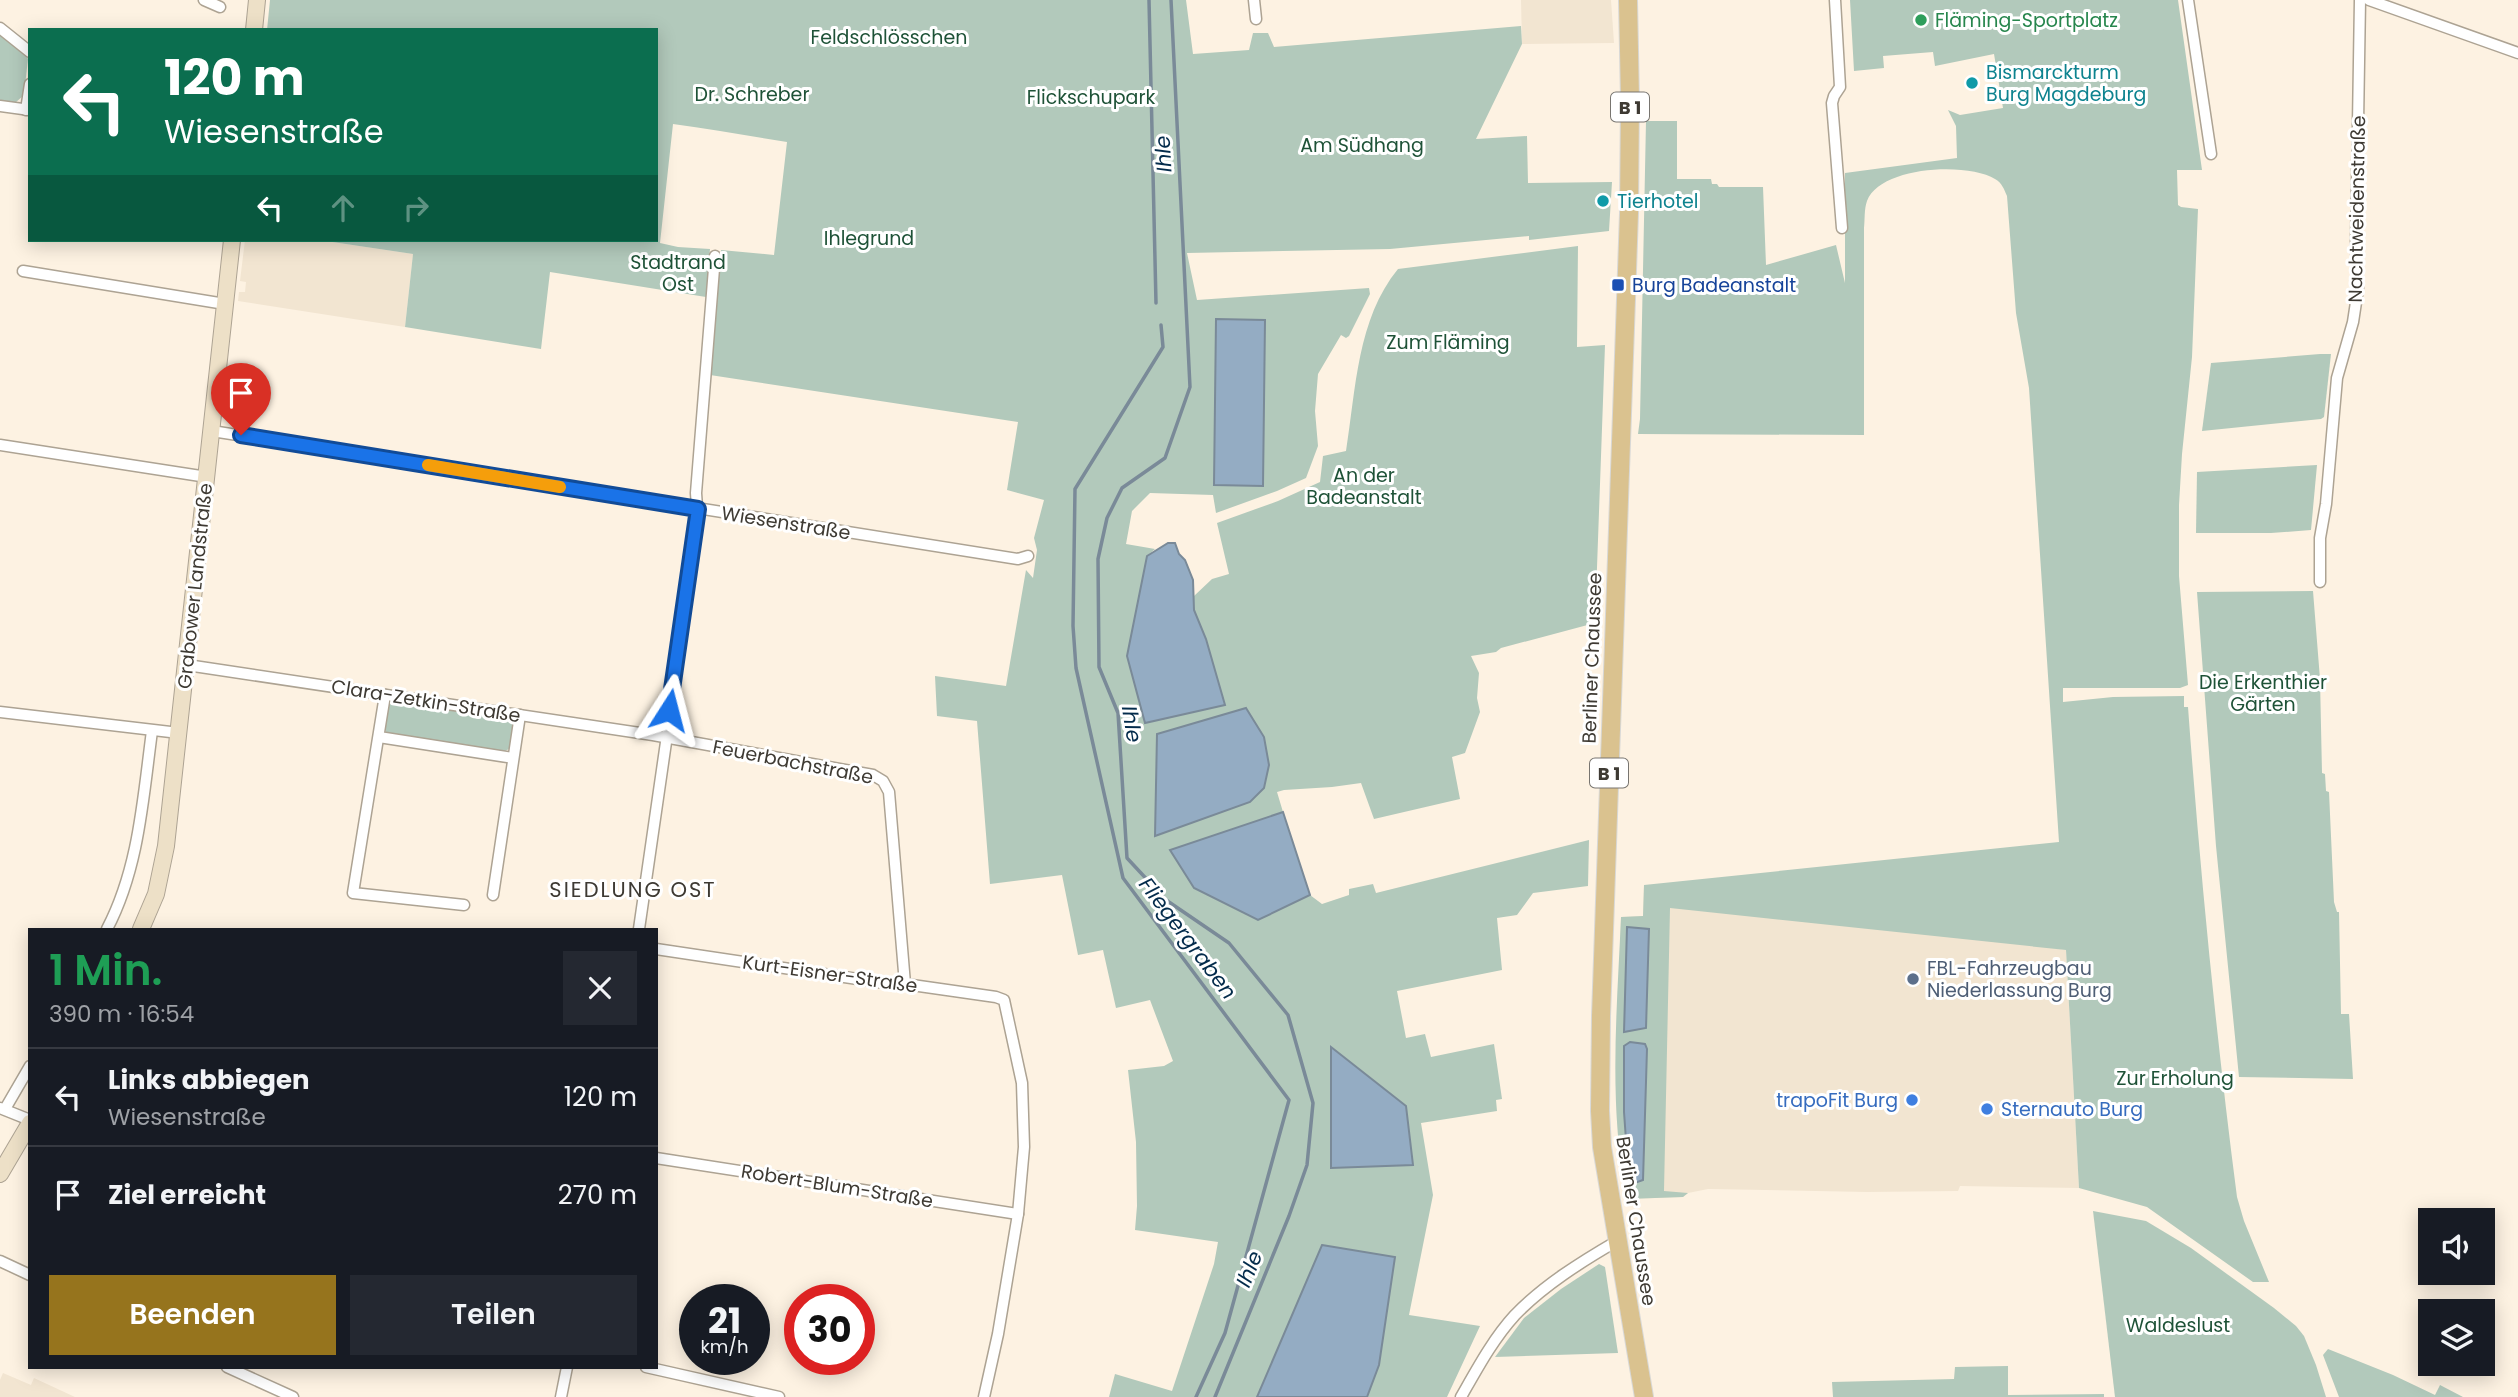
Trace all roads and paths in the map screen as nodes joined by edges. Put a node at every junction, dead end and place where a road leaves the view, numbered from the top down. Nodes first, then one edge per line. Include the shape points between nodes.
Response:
1 (204, 0) edge
2 (257, 0) edge
3 (1254, 0) edge
4 (1628, 0) edge
5 (1835, 0) edge
6 (2188, 0) edge
7 (2360, 0) edge
8 (2369, 0) edge
9 (220, 7) dead end
10 (1256, 19) dead end
11 (0, 28) edge
12 (254, 28) edge
13 (28, 50) edge
14 (2518, 53) edge
15 (0, 106) edge
16 (28, 110) edge
17 (2211, 154) dead end
18 (1842, 228) dead end
19 (232, 242) edge
20 (715, 256) dead end
21 (23, 271) dead end
22 (225, 304) junction
23 (212, 431) junction
24 (0, 445) edge
25 (207, 477) junction
26 (698, 509) junction
27 (1028, 556) dead end
28 (2320, 582) dead end
29 (187, 665) junction
30 (385, 695) junction
31 (0, 712) edge
32 (520, 715) junction
33 (152, 730) junction
34 (179, 733) junction
35 (379, 737) junction
36 (665, 737) junction
37 (513, 758) junction
38 (493, 895) dead end
39 (464, 905) dead end
40 (108, 928) edge
41 (141, 928) edge
42 (639, 928) edge
43 (658, 949) edge
44 (905, 984) junction
45 (28, 1069) edge
46 (3, 1108) edge
47 (28, 1120) edge
48 (28, 1125) edge
49 (658, 1158) edge
50 (0, 1174) edge
51 (1018, 1214) junction
52 (1617, 1241) junction
53 (0, 1261) edge
54 (28, 1274) edge
55 (232, 1369) edge
56 (567, 1369) edge
57 (655, 1369) edge
58 (293, 1397) edge
59 (561, 1397) edge
60 (779, 1397) edge
61 (984, 1397) edge
62 (1461, 1397) edge
63 (1644, 1397) edge

1 - 9 street
2 - 12 main road
3 - 10 street
4 - 52 main road, Berliner Chaussee / B 1 via 1629,213 1600,1069 1602,1147
5 - 18 street via 1840,88 1832,103
6 - 17 street
7 - 28 street, Nachtweidenstraße via 2358,289 2337,378 2319,538
8 - 14 street
11 - 13 street
15 - 16 street
19 - 22 main road, Grabower Landstraße
20 - 26 street
21 - 22 street
22 - 23 main road, Grabower Landstraße
23 - 25 main road, Grabower Landstraße
23 - 26 street, Wiesenstraße
24 - 25 street
25 - 29 main road, Grabower Landstraße
26 - 27 street, Wiesenstraße via 1018,559
26 - 36 street
29 - 30 street, Clara-Zetkin-Straße
29 - 34 main road, Grabower Landstraße
30 - 32 street, Clara-Zetkin-Straße
30 - 35 street
31 - 33 street
32 - 36 street, Clara-Zetkin-Straße
32 - 37 street
33 - 34 street
33 - 40 street via 132,863
34 - 41 main road, Grabower Landstraße via 162,870
35 - 37 street
35 - 39 street via 353,893
36 - 42 street
36 - 44 street, Feuerbachstraße via 863,772 883,782 891,806
37 - 38 street
43 - 44 street, Kurt-Eisner-Straße
44 - 51 street, Kurt-Eisner-Straße via 1004,1000 1024,1102
45 - 46 street
46 - 47 street
48 - 50 main road
49 - 51 street, Robert-Blum-Straße
51 - 61 street
52 - 62 street via 1523,1308 1496,1340
52 - 63 main road, Berliner Chaussee / B 1
53 - 54 street
55 - 58 street
56 - 59 street
57 - 60 street

